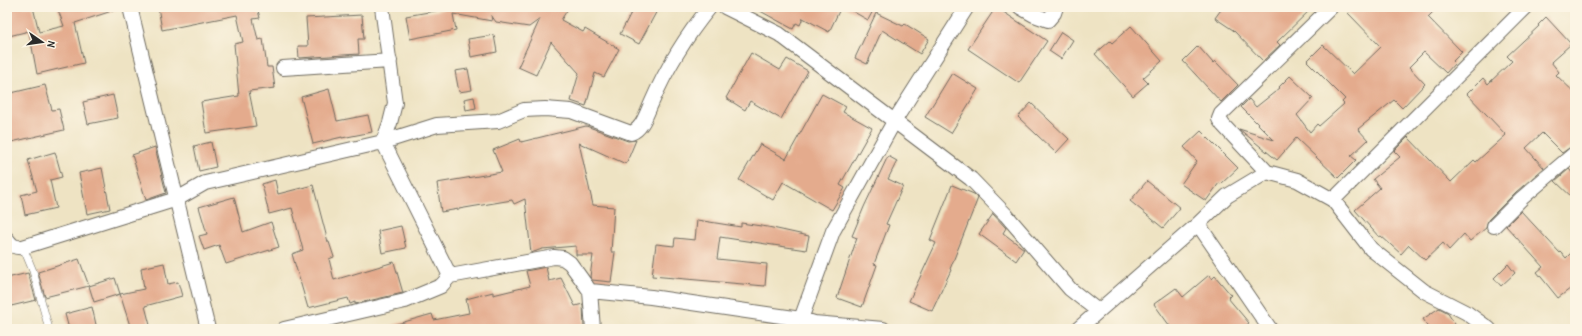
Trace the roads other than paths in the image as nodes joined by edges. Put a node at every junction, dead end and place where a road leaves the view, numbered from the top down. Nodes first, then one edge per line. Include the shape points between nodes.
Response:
1 (130, 7) edge
2 (382, 7) edge
3 (710, 7) edge
4 (725, 7) edge
5 (967, 7) edge
6 (1020, 7) edge
7 (1056, 7) edge
8 (1331, 7) edge
9 (1526, 7) edge
10 (390, 61) junction
11 (283, 68) dead end
12 (895, 120) junction
13 (383, 142) junction
14 (1575, 153) edge
15 (1267, 172) junction
16 (177, 200) junction
17 (1333, 200) junction
18 (1198, 224) junction
19 (1494, 226) dead end
20 (7, 240) edge
21 (24, 247) junction
22 (450, 276) junction
23 (590, 291) junction
24 (1098, 311) junction
25 (809, 324) edge
26 (49, 329) edge
27 (208, 329) edge
28 (284, 329) edge
29 (593, 329) edge
30 (883, 329) edge
31 (1078, 329) edge
32 (1270, 329) edge
33 (1489, 329) edge

1 - 16 street
2 - 10 street
3 - 13 street via 685,40 636,131 631,133 571,111 524,110 498,120 437,126
4 - 12 street via 779,34
5 - 12 street
6 - 7 street via 1048,20
8 - 15 street via 1221,114 1223,125
9 - 17 street
10 - 11 street
10 - 13 street via 395,103
12 - 24 street via 971,179 1070,288
12 - 25 street via 834,231
13 - 16 street via 205,183
13 - 22 street
14 - 19 street via 1522,198
15 - 17 street via 1297,180
15 - 18 street via 1227,196
16 - 21 street
16 - 27 street
17 - 33 street via 1371,249 1424,290 1467,313
18 - 24 street
18 - 32 street
20 - 21 street via 16,248
21 - 26 lane
22 - 23 street via 554,257 563,258 570,263
22 - 28 street via 441,286 405,301
23 - 25 street via 651,297
23 - 29 street
24 - 31 street
25 - 30 street

